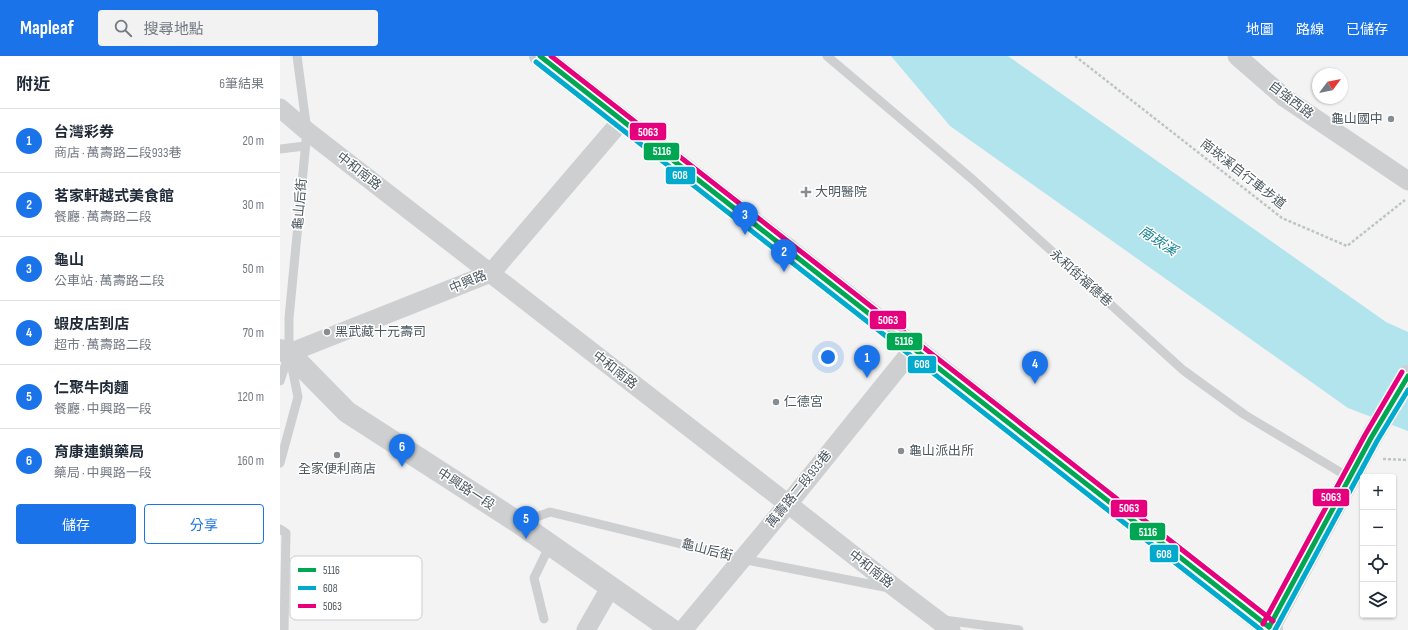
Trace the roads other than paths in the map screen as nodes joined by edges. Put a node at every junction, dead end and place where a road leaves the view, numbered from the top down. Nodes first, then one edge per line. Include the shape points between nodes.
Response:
1 (297, 56) edge
2 (540, 56) edge
3 (828, 56) edge
4 (1237, 56) edge
5 (280, 108) edge
6 (622, 120) junction
7 (306, 138) junction
8 (280, 149) edge
9 (1408, 181) edge
10 (491, 273) junction
11 (914, 348) junction
12 (285, 351) edge
13 (1408, 376) edge
14 (280, 381) edge
15 (280, 463) edge
16 (1350, 478) junction
17 (788, 504) junction
18 (519, 524) junction
19 (280, 529) edge
20 (550, 545) junction
21 (742, 559) junction
22 (610, 588) junction
23 (898, 590) junction
24 (544, 619) dead end
25 (944, 624) edge
26 (1270, 629) edge
27 (284, 630) edge
28 (586, 630) edge
29 (672, 630) edge
30 (683, 630) edge
31 (1019, 630) edge

1 - 7 lane, 龜山后街
2 - 6 main road
3 - 16 lane, 永和街福德巷 via 972,179 1183,370 1245,416
4 - 9 street, 自強西路 via 1285,98
5 - 7 street, 中和南路
6 - 10 street, 中興路
6 - 11 main road
7 - 8 lane
7 - 10 street, 中和南路
7 - 12 lane, 龜山后街
10 - 12 street, 中興路
10 - 17 street, 中和南路
11 - 17 street, 萬壽路二段933巷
11 - 26 main road
12 - 14 lane
12 - 15 lane via 298,397
12 - 18 street, 中興路一段 via 347,412
13 - 16 street
16 - 26 street
17 - 21 street, 萬壽路二段933巷
17 - 23 street, 中和南路
18 - 20 street, 中興路一段
18 - 21 lane, 龜山后街 via 550,512
19 - 27 lane via 286,533
20 - 22 street, 中興路一段
20 - 24 lane via 534,578
21 - 23 lane, 龜山后街
21 - 30 street, 萬壽路二段933巷
22 - 28 street
22 - 29 street, 中興路一段
23 - 25 street, 中和南路
25 - 31 lane

